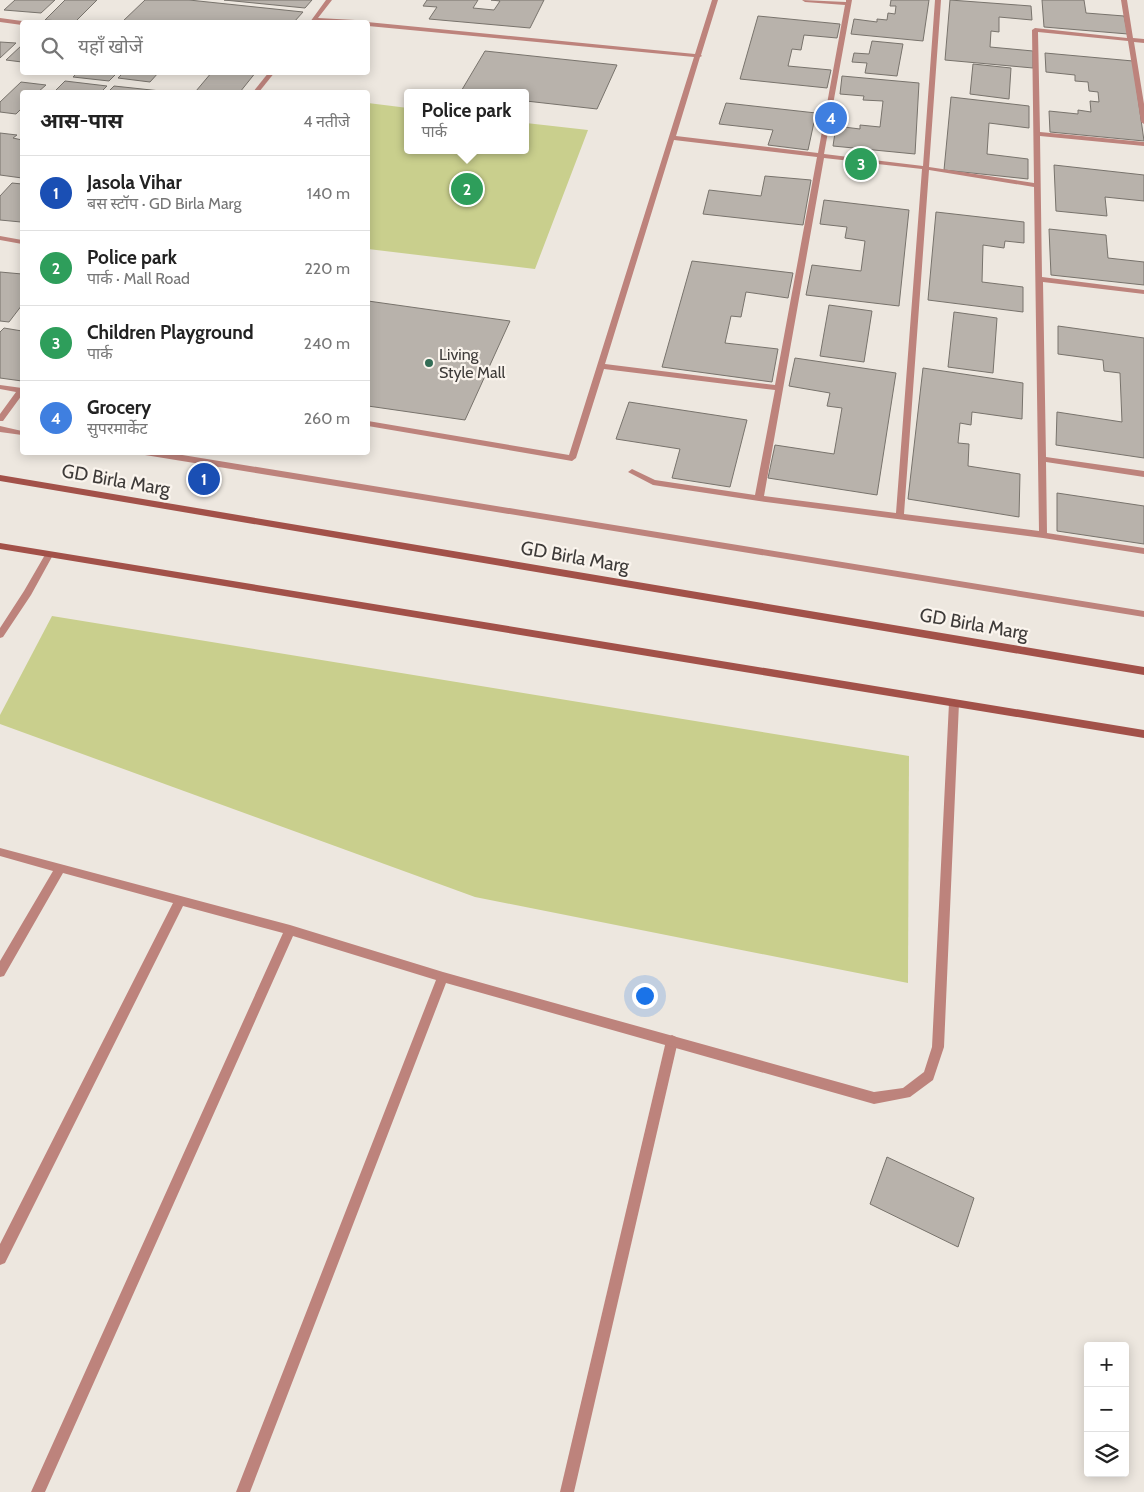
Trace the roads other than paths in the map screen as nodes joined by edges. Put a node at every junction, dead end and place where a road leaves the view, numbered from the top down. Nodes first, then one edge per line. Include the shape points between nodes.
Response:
1 (329, 0) edge
2 (716, 0) edge
3 (805, 0) edge
4 (938, 0) edge
5 (1124, 0) edge
6 (849, 2) edge
7 (0, 20) edge
8 (314, 20) edge
9 (20, 23) edge
10 (370, 24) edge
11 (1132, 40) junction
12 (1144, 41) edge
13 (699, 56) junction
14 (270, 75) edge
15 (258, 90) edge
16 (1144, 122) edge
17 (1036, 134) junction
18 (673, 138) junction
19 (1144, 144) edge
20 (821, 156) junction
21 (926, 168) junction
22 (1038, 186) junction
23 (0, 238) edge
24 (20, 242) edge
25 (1039, 279) junction
26 (1144, 292) edge
27 (601, 366) junction
28 (0, 387) edge
29 (778, 388) junction
30 (20, 390) edge
31 (20, 393) edge
32 (0, 419) edge
33 (370, 424) edge
34 (0, 429) edge
35 (20, 433) edge
36 (164, 455) edge
37 (1042, 460) junction
38 (632, 472) dead end
39 (1144, 474) edge
40 (0, 478) edge
41 (759, 498) junction
42 (900, 517) junction
43 (1043, 535) junction
44 (0, 546) edge
45 (1144, 551) edge
46 (49, 555) junction
47 (1144, 614) edge
48 (0, 635) edge
49 (1144, 671) edge
50 (954, 703) junction
51 (1144, 734) edge
52 (0, 852) edge
53 (60, 868) junction
54 (180, 901) junction
55 (290, 930) junction
56 (0, 972) edge
57 (443, 977) junction
58 (672, 1041) junction
59 (0, 1258) edge
60 (38, 1492) edge
61 (243, 1492) edge
62 (567, 1492) edge

1 - 8 street
2 - 13 street
3 - 6 street
4 - 21 street
5 - 11 street
6 - 20 street
7 - 9 street
10 - 13 street
11 - 12 street
11 - 16 street
11 - 17 street via 1035,30
13 - 18 street
14 - 15 street
17 - 19 street
17 - 22 street
18 - 20 street
18 - 27 street
20 - 21 street
20 - 29 street
21 - 22 street
21 - 42 street
22 - 25 street
23 - 24 street
25 - 26 street
25 - 37 street
27 - 29 street
27 - 33 street via 572,458
28 - 30 street
29 - 41 street
31 - 32 street
34 - 35 street
36 - 47 street
37 - 39 street
37 - 43 street
38 - 41 street via 653,482
40 - 49 main road, GD Birla Marg
41 - 42 street
42 - 43 street
43 - 45 street
44 - 46 main road
46 - 48 street
46 - 50 main road
50 - 51 main road
50 - 58 street via 938,1047 929,1076 906,1093 874,1098
52 - 53 street
53 - 54 street
53 - 56 street
54 - 55 street
54 - 59 street
55 - 57 street
55 - 60 street
57 - 58 street
57 - 61 street
58 - 62 street

